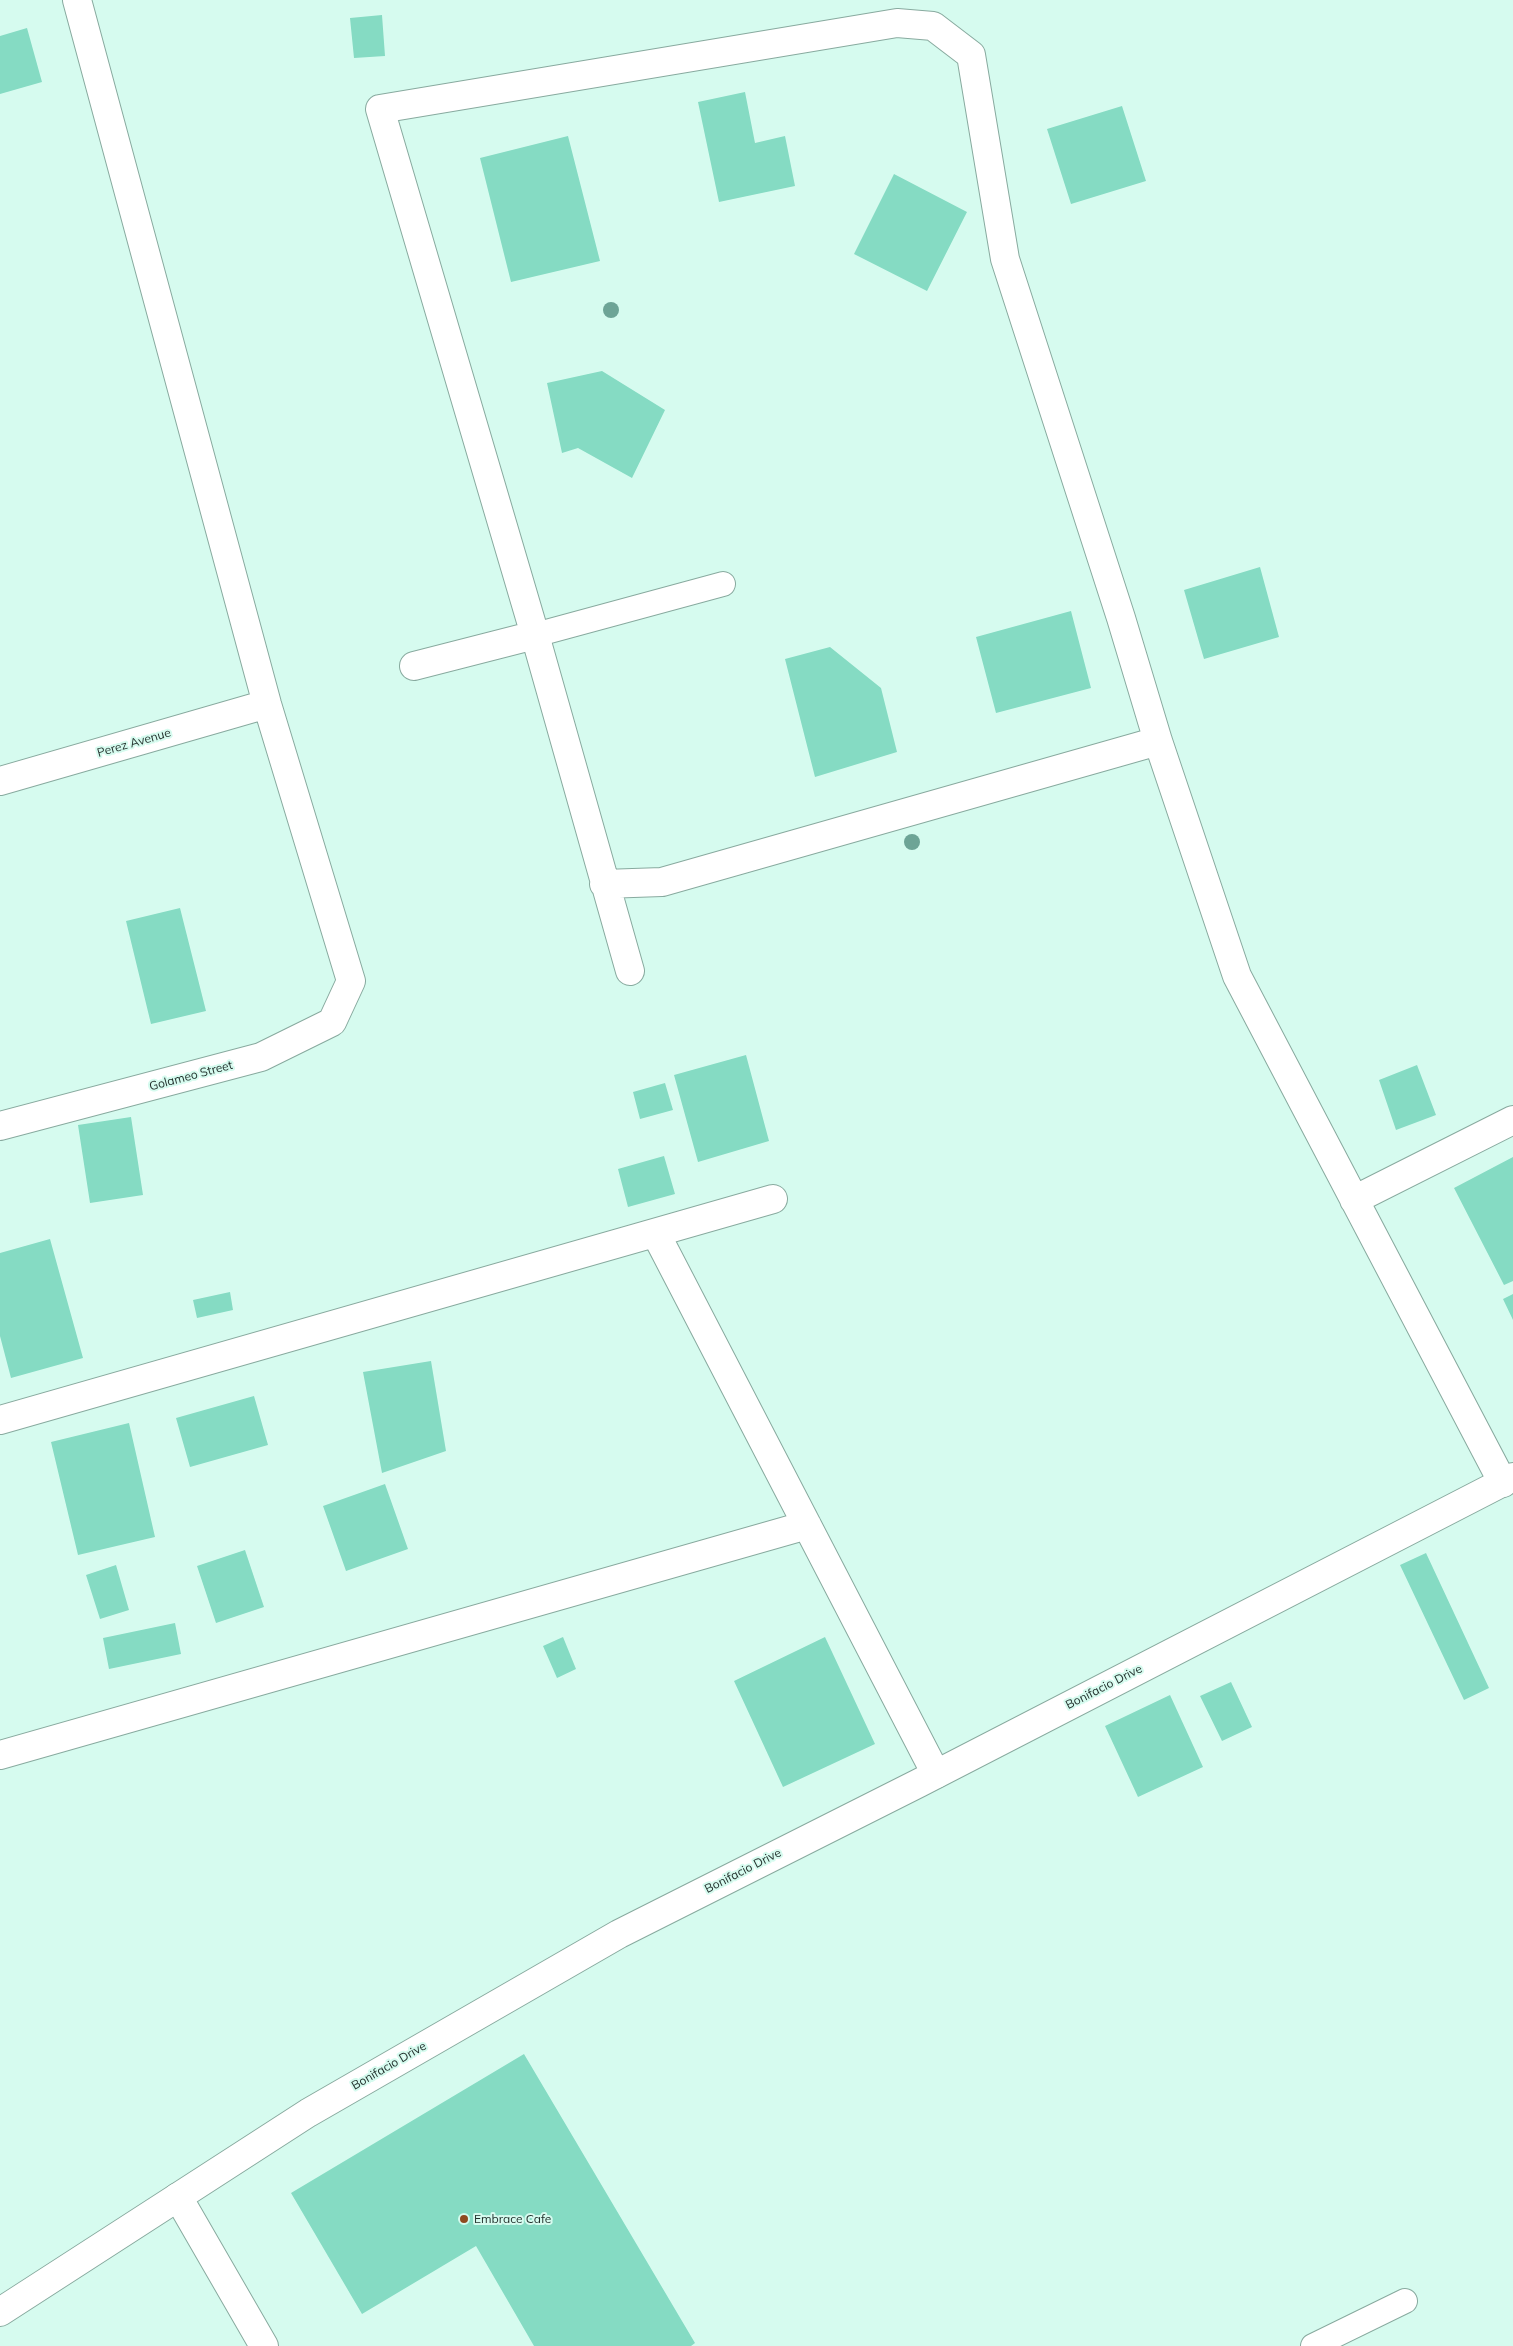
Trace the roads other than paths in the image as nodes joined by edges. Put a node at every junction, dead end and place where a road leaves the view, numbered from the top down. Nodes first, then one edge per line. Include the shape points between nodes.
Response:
1 (77, 0) edge
2 (723, 584) dead end
3 (535, 636) junction
4 (414, 666) dead end
5 (267, 704) junction
6 (1158, 741) junction
7 (0, 781) edge
8 (604, 884) junction
9 (630, 971) dead end
10 (1513, 1120) edge
11 (0, 1126) edge
12 (774, 1199) dead end
13 (1354, 1200) junction
14 (656, 1234) junction
15 (0, 1420) edge
16 (1508, 1480) edge
17 (807, 1525) junction
18 (0, 1755) edge
19 (936, 1774) junction
20 (178, 2197) junction
21 (1405, 2301) dead end
22 (0, 2312) edge
23 (264, 2346) edge
24 (1313, 2346) edge

1 - 5 street
2 - 3 lane
3 - 4 street
3 - 6 street via 380,109 897,23 934,26 971,55 1005,259
3 - 8 street
5 - 7 street, Perez Avenue
5 - 11 street, Golameo Street via 351,981 332,1022 261,1058
6 - 8 street via 662,882
6 - 13 street via 1237,976
8 - 9 street
10 - 13 street
12 - 14 street
13 - 16 street
14 - 15 street
14 - 17 street
16 - 19 street, Bonifacio Drive
17 - 18 street
17 - 19 street
19 - 20 street, Bonifacio Drive via 619,1934 308,2113
20 - 22 street, Bonifacio Drive
20 - 23 street
21 - 24 lane

